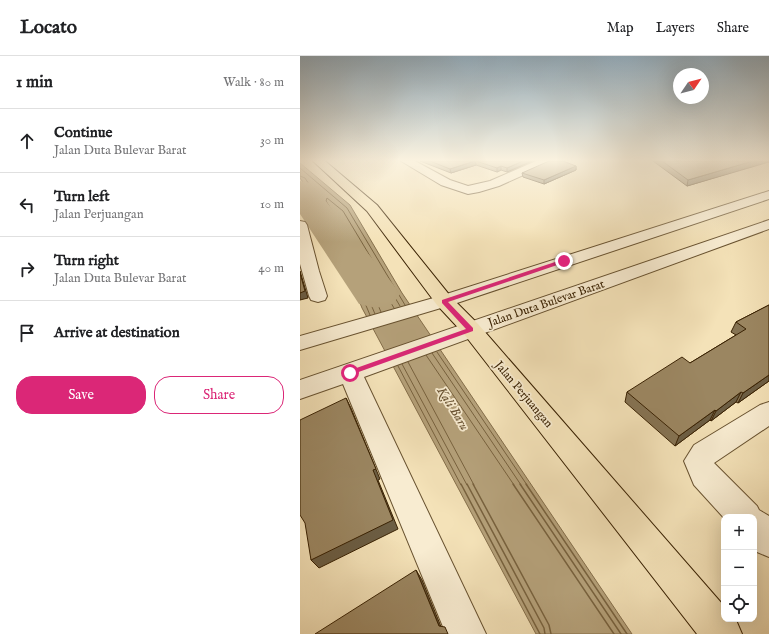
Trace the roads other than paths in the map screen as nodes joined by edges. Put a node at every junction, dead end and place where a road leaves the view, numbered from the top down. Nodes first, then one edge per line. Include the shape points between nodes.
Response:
1 (349, 188) edge
2 (464, 188) edge
3 (479, 188) edge
4 (769, 195) edge
5 (769, 224) edge
6 (300, 225) edge
7 (318, 296) dead end
8 (444, 301) junction
9 (470, 329) junction
10 (300, 343) edge
11 (363, 368) junction
12 (300, 390) edge
13 (769, 412) edge
14 (742, 514) edge
15 (757, 528) edge
16 (769, 540) edge
17 (466, 634) edge
18 (722, 634) edge

1 - 8 main road, Jalan Perjuangan via 372,208
2 - 3 street via 471,190
4 - 8 street
5 - 9 street, Jalan Duta Bulevar Barat
6 - 7 street
8 - 9 main road, Jalan Perjuangan
8 - 10 street
9 - 11 street, Jalan Duta Bulevar Barat
9 - 18 main road, Jalan Perjuangan
11 - 12 street, Jalan Duta Bulevar Barat
11 - 17 street
13 - 14 street via 704,454 699,461 705,475
15 - 16 street

